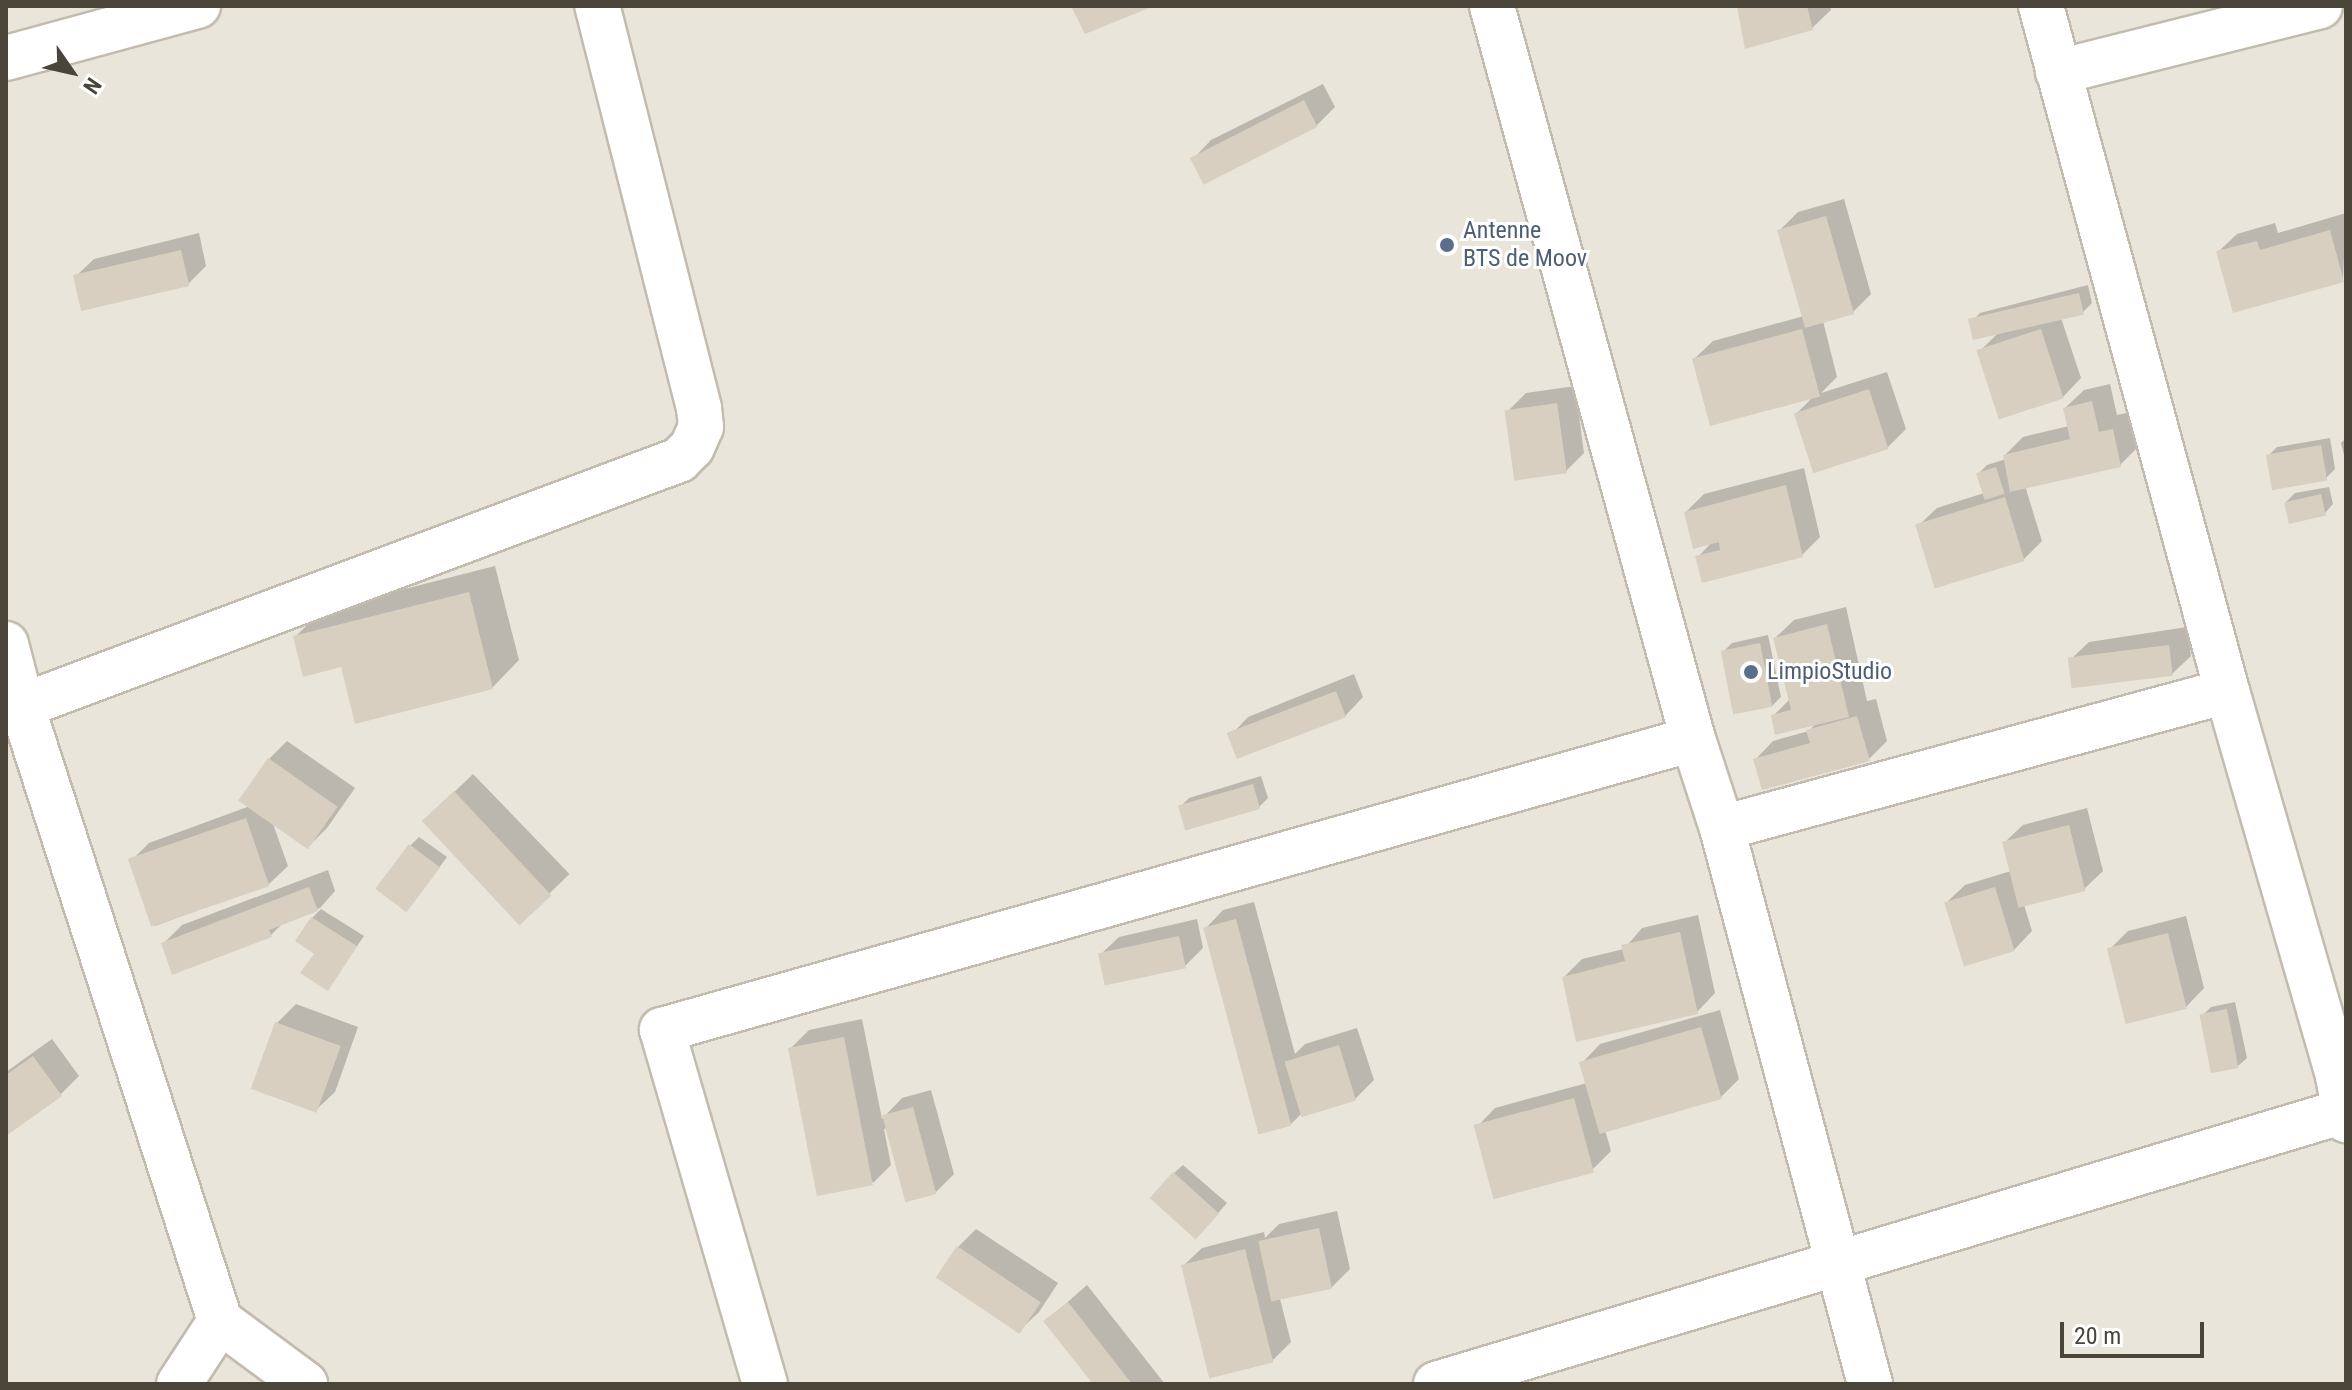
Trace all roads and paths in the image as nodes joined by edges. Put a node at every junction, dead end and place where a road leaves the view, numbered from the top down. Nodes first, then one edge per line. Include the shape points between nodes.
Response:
1 (198, 6) edge
2 (597, 6) edge
3 (1492, 6) edge
4 (2041, 6) edge
5 (2320, 6) edge
6 (6, 58) edge
7 (2058, 72) junction
8 (6, 644) edge
9 (2227, 691) junction
10 (22, 706) junction
11 (1693, 739) junction
12 (1722, 828) junction
13 (2343, 1095) edge
14 (1839, 1265) junction
15 (220, 1321) junction
16 (179, 1384) edge
17 (305, 1384) edge
18 (765, 1384) edge
19 (1436, 1384) edge
20 (1870, 1384) edge

1 - 6 street
2 - 10 street via 699,408 701,427 692,447 679,460
3 - 11 street
4 - 7 street
5 - 7 street
7 - 9 street
8 - 10 street
9 - 12 street
9 - 13 street
10 - 15 street
11 - 12 street
11 - 18 street via 662,1030
12 - 14 street
13 - 14 street
14 - 19 street
14 - 20 street
15 - 16 street
15 - 17 street

